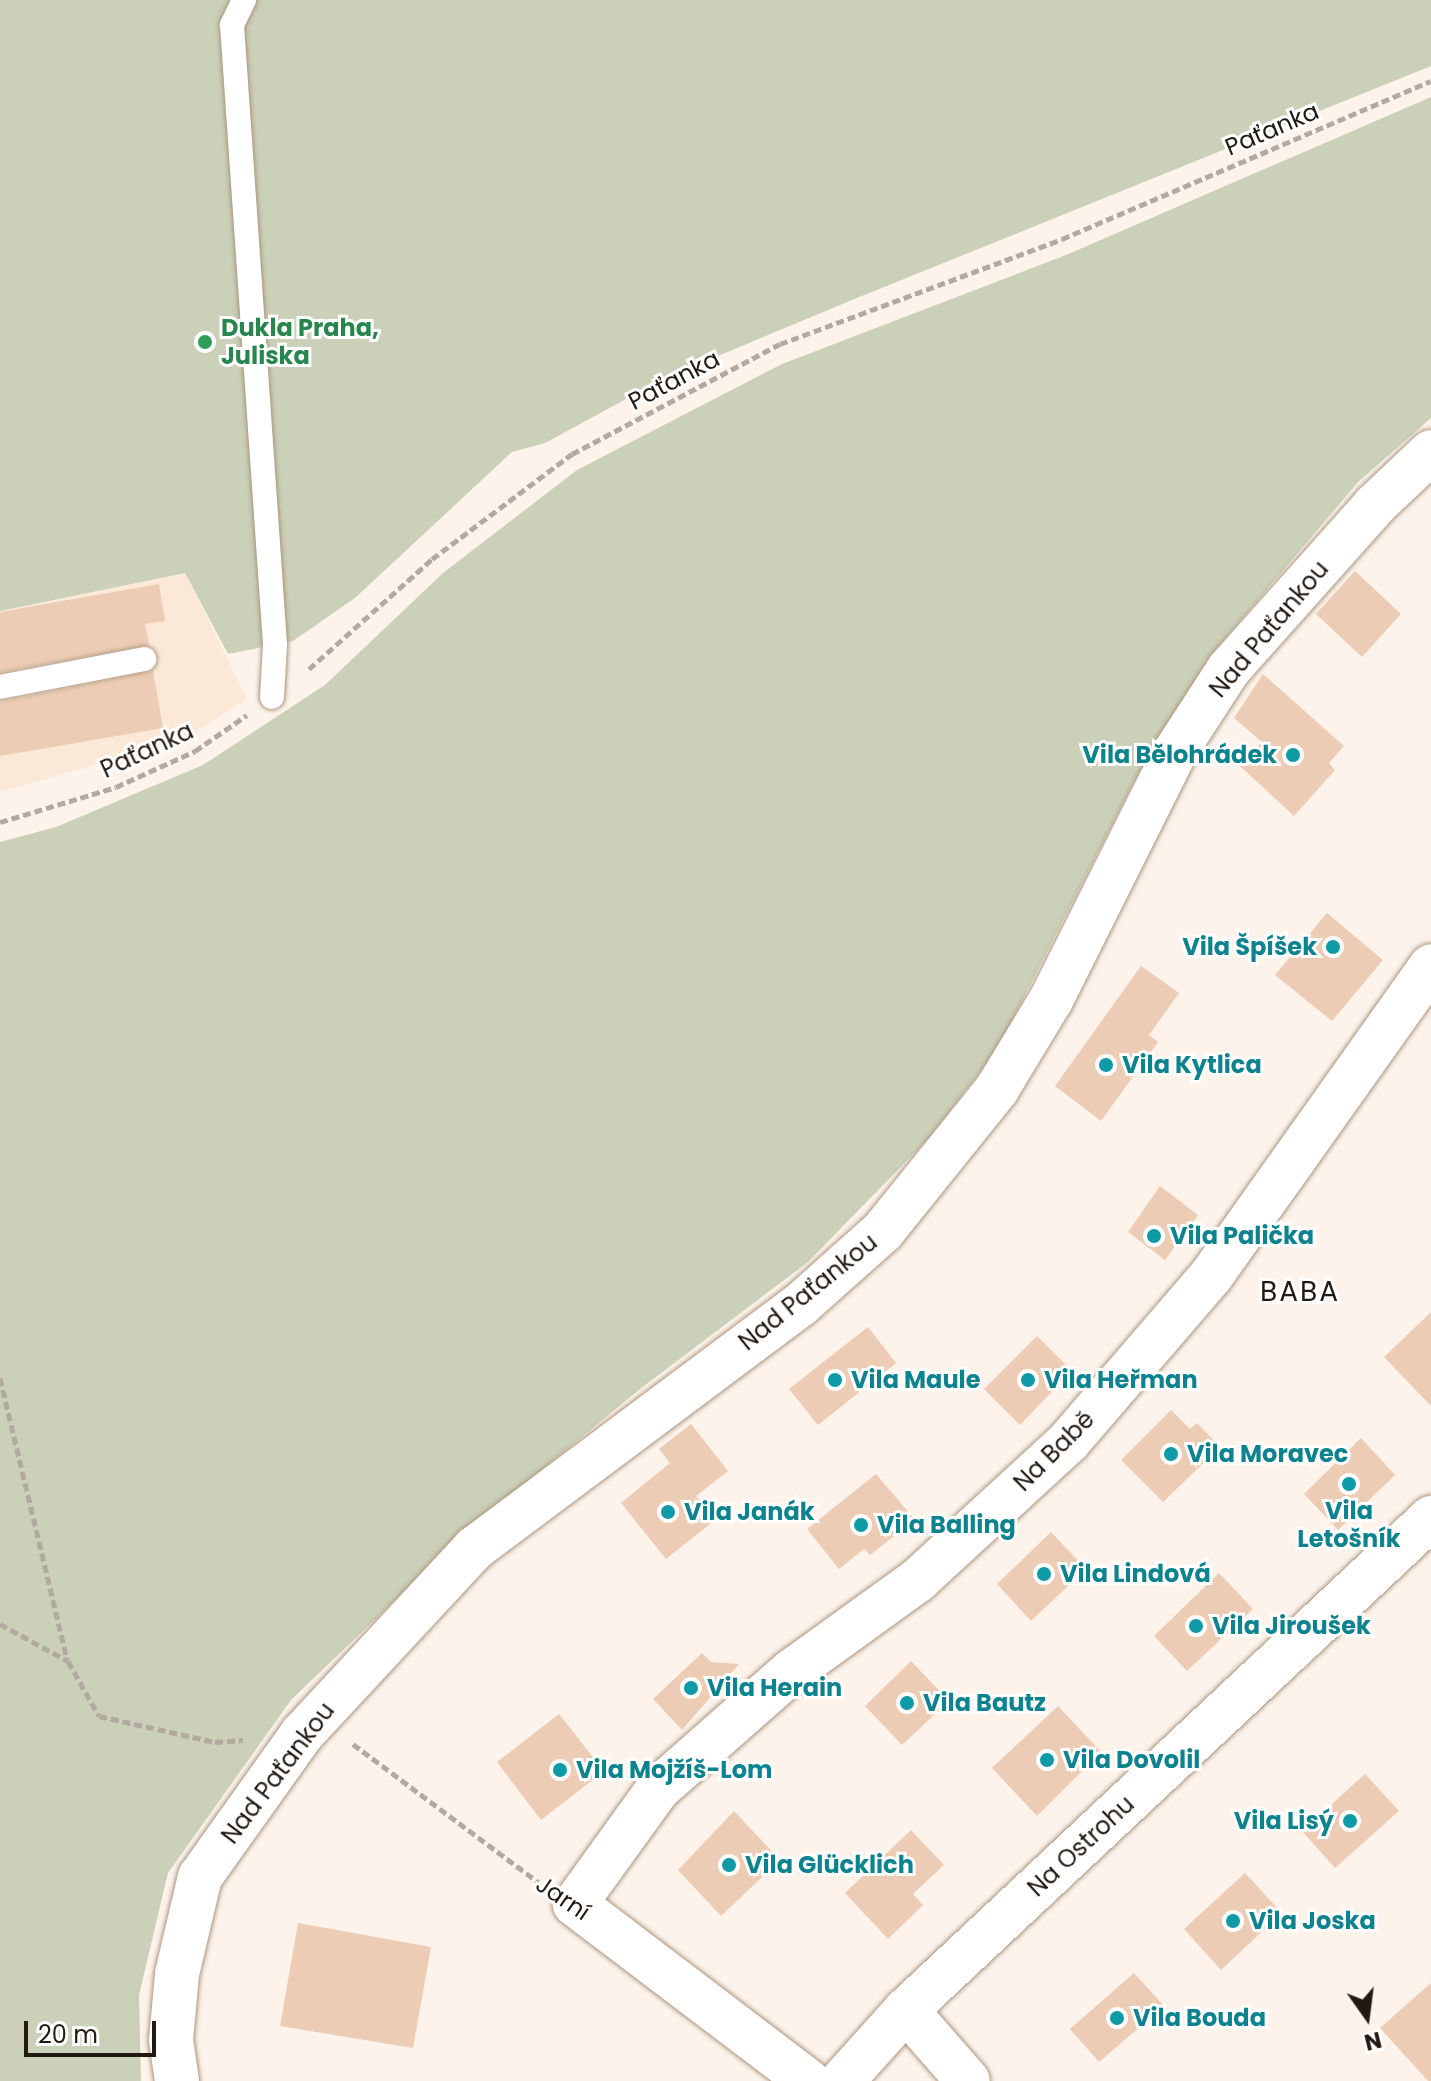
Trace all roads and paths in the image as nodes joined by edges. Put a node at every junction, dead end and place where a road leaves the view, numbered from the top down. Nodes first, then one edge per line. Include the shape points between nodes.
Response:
1 (244, 0) edge
2 (1431, 81) edge
3 (1431, 452) edge
4 (144, 659) dead end
5 (0, 687) edge
6 (272, 697) junction
7 (0, 822) edge
8 (1431, 966) edge
9 (0, 1378) edge
10 (1431, 1518) edge
11 (0, 1624) edge
12 (68, 1661) junction
13 (309, 1726) junction
14 (575, 1904) junction
15 (906, 2010) junction
16 (177, 2081) edge
17 (808, 2081) edge
18 (842, 2081) edge
19 (968, 2081) edge

1 - 6 lane via 232,25 275,645
2 - 6 path, Paťanka via 1062,239 780,344 586,447 432,559
3 - 13 street, Nad Paťankou via 1375,505 1229,669 1175,752 1051,1000 997,1089 883,1231 800,1305 475,1548
4 - 5 lane
6 - 7 path, Paťanka via 195,751 116,787
8 - 14 street, Na Babě via 1211,1276 1069,1441 918,1580 792,1671 658,1789
9 - 12 path
10 - 15 street, Na Ostrohu
11 - 12 path
12 - 13 path via 99,1716 215,1742
13 - 14 path, Jarní
13 - 16 street, Nad Paťankou via 200,1877 177,1974 171,2040
14 - 17 street, Jarní
15 - 18 street, Na Ostrohu
15 - 19 street

